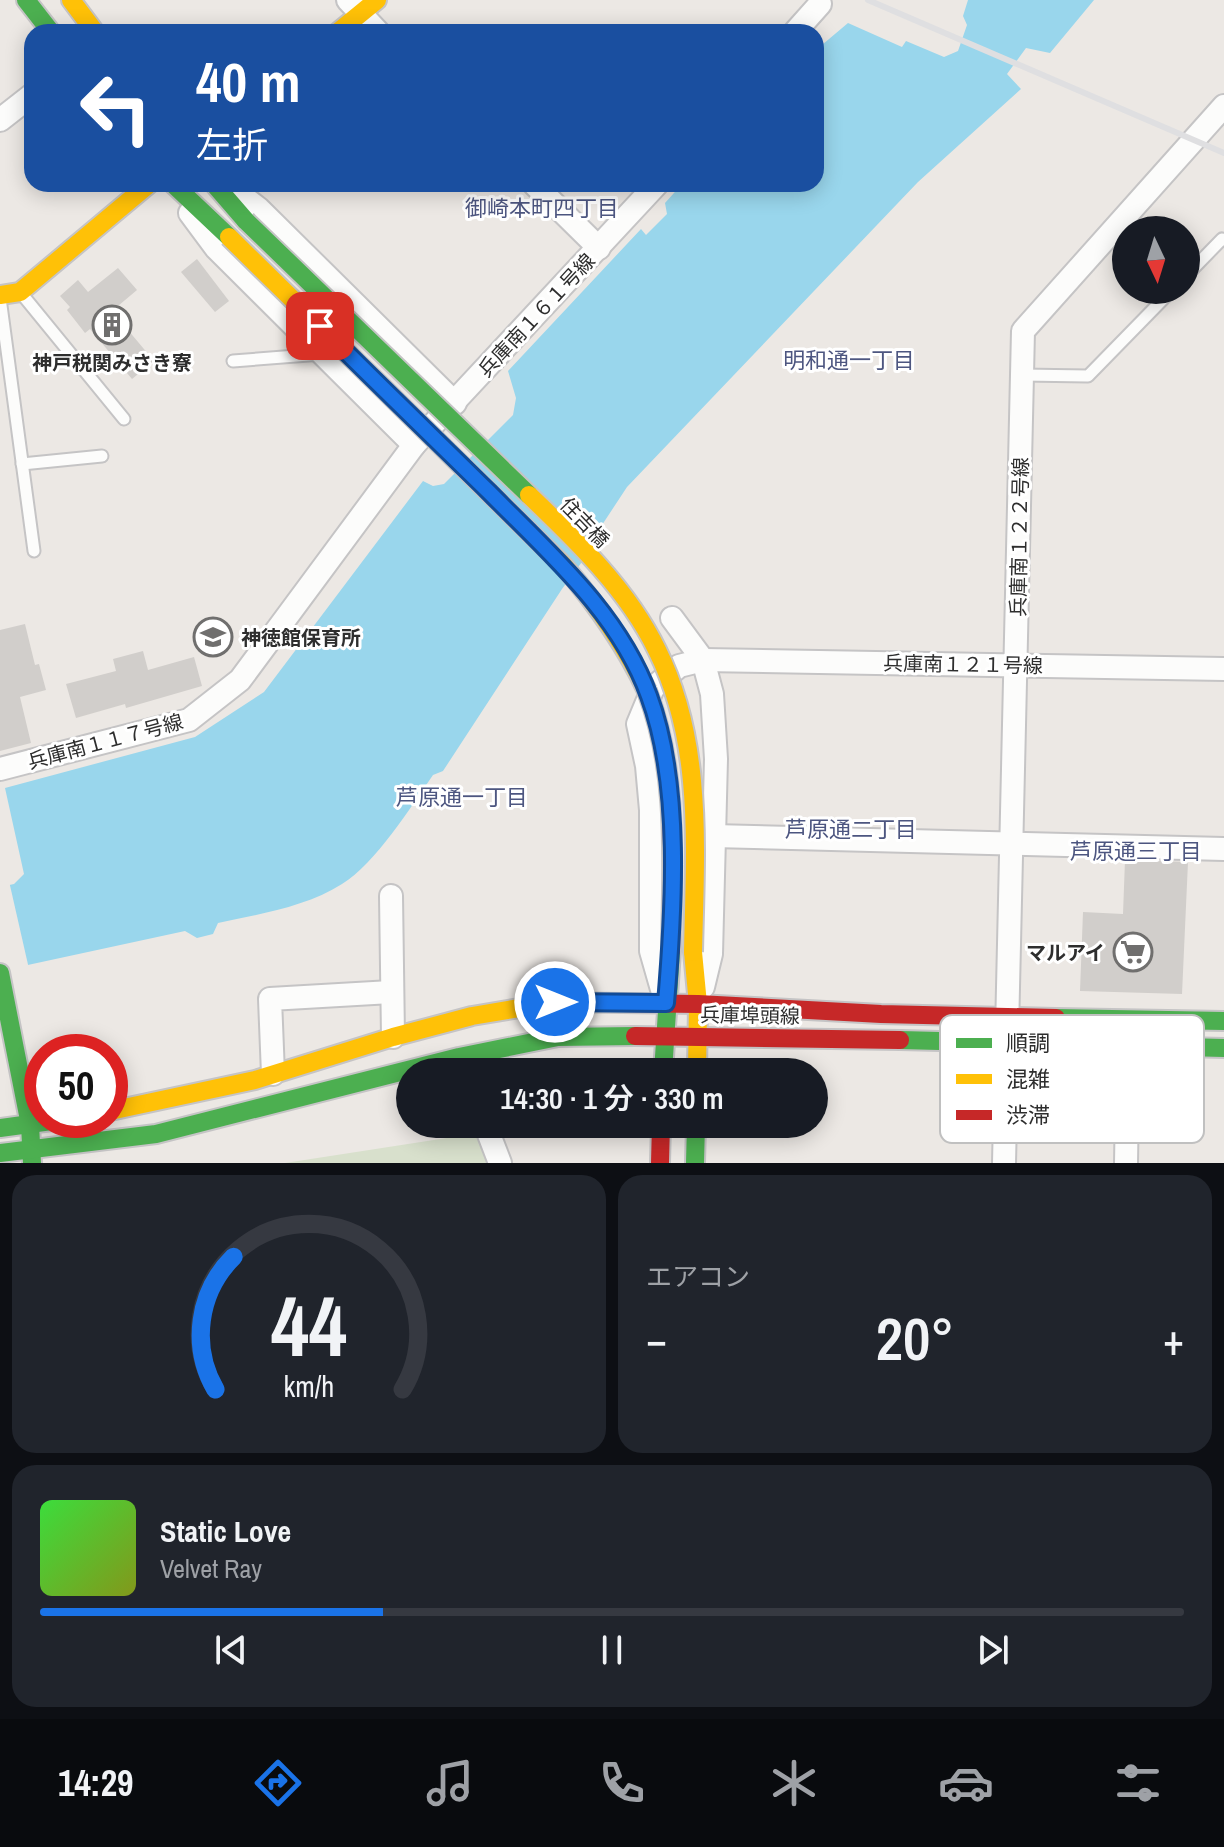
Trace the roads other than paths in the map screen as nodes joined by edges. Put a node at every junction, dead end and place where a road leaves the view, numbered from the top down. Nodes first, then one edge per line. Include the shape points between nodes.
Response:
1 (26, 0) edge
2 (71, 0) edge
3 (820, 4) dead end
4 (362, 5) edge
5 (45, 24) edge
6 (89, 24) edge
7 (345, 24) edge
8 (373, 24) edge
9 (802, 24) edge
10 (24, 101) edge
11 (1224, 106) edge
12 (0, 120) edge
13 (139, 192) edge
14 (177, 192) edge
15 (180, 192) edge
16 (221, 192) edge
17 (237, 192) edge
18 (542, 192) edge
19 (650, 192) edge
20 (1224, 240) edge
21 (599, 248) junction
22 (1200, 262) edge
23 (20, 292) junction
24 (0, 296) edge
25 (1158, 304) edge
26 (322, 354) junction
27 (233, 361) dead end
28 (1022, 375) junction
29 (455, 403) junction
30 (124, 419) dead end
31 (414, 445) junction
32 (102, 456) dead end
33 (22, 464) junction
34 (34, 551) dead end
35 (672, 618) dead end
36 (703, 660) junction
37 (1016, 665) junction
38 (1224, 669) edge
39 (0, 769) edge
40 (713, 836) junction
41 (1012, 843) junction
42 (1224, 849) edge
43 (391, 896) dead end
44 (2, 981) edge
45 (391, 992) junction
46 (666, 1003) junction
47 (698, 1004) junction
48 (944, 1015) edge
49 (1008, 1015) edge
50 (1204, 1021) edge
51 (1224, 1021) edge
52 (665, 1035) junction
53 (698, 1036) junction
54 (393, 1037) junction
55 (940, 1042) edge
56 (1204, 1048) edge
57 (1224, 1048) edge
58 (399, 1058) edge
59 (483, 1058) edge
60 (664, 1058) edge
61 (697, 1058) edge
62 (396, 1074) edge
63 (264, 1077) junction
64 (24, 1094) edge
65 (128, 1107) edge
66 (263, 1108) junction
67 (24, 1126) edge
68 (0, 1128) edge
69 (490, 1138) edge
70 (661, 1138) edge
71 (696, 1138) edge
72 (1005, 1143) edge
73 (1126, 1143) edge
74 (0, 1153) edge
75 (33, 1156) edge
76 (500, 1163) edge
77 (660, 1163) edge
78 (695, 1163) edge
79 (1004, 1163) edge
80 (1126, 1163) edge

1 - 5 street
2 - 6 street
3 - 9 street
4 - 7 street
4 - 8 street
10 - 12 street
11 - 28 street, 兵庫南１２２号線 via 1023,331
13 - 23 street
14 - 26 street via 216,248
15 - 46 street, bridge via 547,550 598,606 628,649 649,696 666,759 672,810
16 - 47 street, 住吉橋, bridge via 566,533 620,590 654,640 674,689 691,758
17 - 29 street
18 - 21 street
19 - 21 street, 兵庫南１６１号線
20 - 22 lane
21 - 29 street, 兵庫南１６１号線
23 - 24 street
23 - 30 lane
24 - 33 lane
25 - 28 lane via 1088,376
26 - 27 lane
26 - 31 street
28 - 37 street, 兵庫南１２２号線
29 - 31 street, 兵庫南１６１号線
31 - 39 street, 兵庫南１１７号線 via 240,680 189,720
32 - 33 lane
33 - 34 lane
35 - 36 street
36 - 37 street, 兵庫南１２１号線
36 - 40 street via 712,694 716,759
36 - 46 street via 679,666 653,688 638,724 651,810 651,951
37 - 38 street, 兵庫南１２１号線
37 - 41 street, 兵庫南１２２号線
40 - 41 street
40 - 47 street via 711,954
41 - 42 street
41 - 49 street, 兵庫南１２２号線
43 - 45 street
44 - 64 street
45 - 54 street
45 - 63 street via 270,999
46 - 47 street, 兵庫埠頭線
46 - 52 street
46 - 54 street, 兵庫埠頭線 via 555,1002
47 - 48 street, 兵庫埠頭線
47 - 53 street, 住吉橋
50 - 51 street, 兵庫埠頭線
52 - 53 street, 兵庫埠頭線
52 - 59 street, 兵庫埠頭線 via 558,1037
52 - 60 street
53 - 55 street, 兵庫埠頭線
53 - 61 street, 住吉橋
54 - 58 street
54 - 63 street, 兵庫埠頭線
56 - 57 street, 兵庫埠頭線
62 - 66 street, 兵庫埠頭線
63 - 65 street, 兵庫埠頭線
63 - 66 street
66 - 75 street, 兵庫埠頭線
67 - 68 street
69 - 76 street
70 - 77 street
71 - 78 street
72 - 79 street, 兵庫南１２２号線
73 - 80 street
74 - 75 street, 兵庫埠頭線

